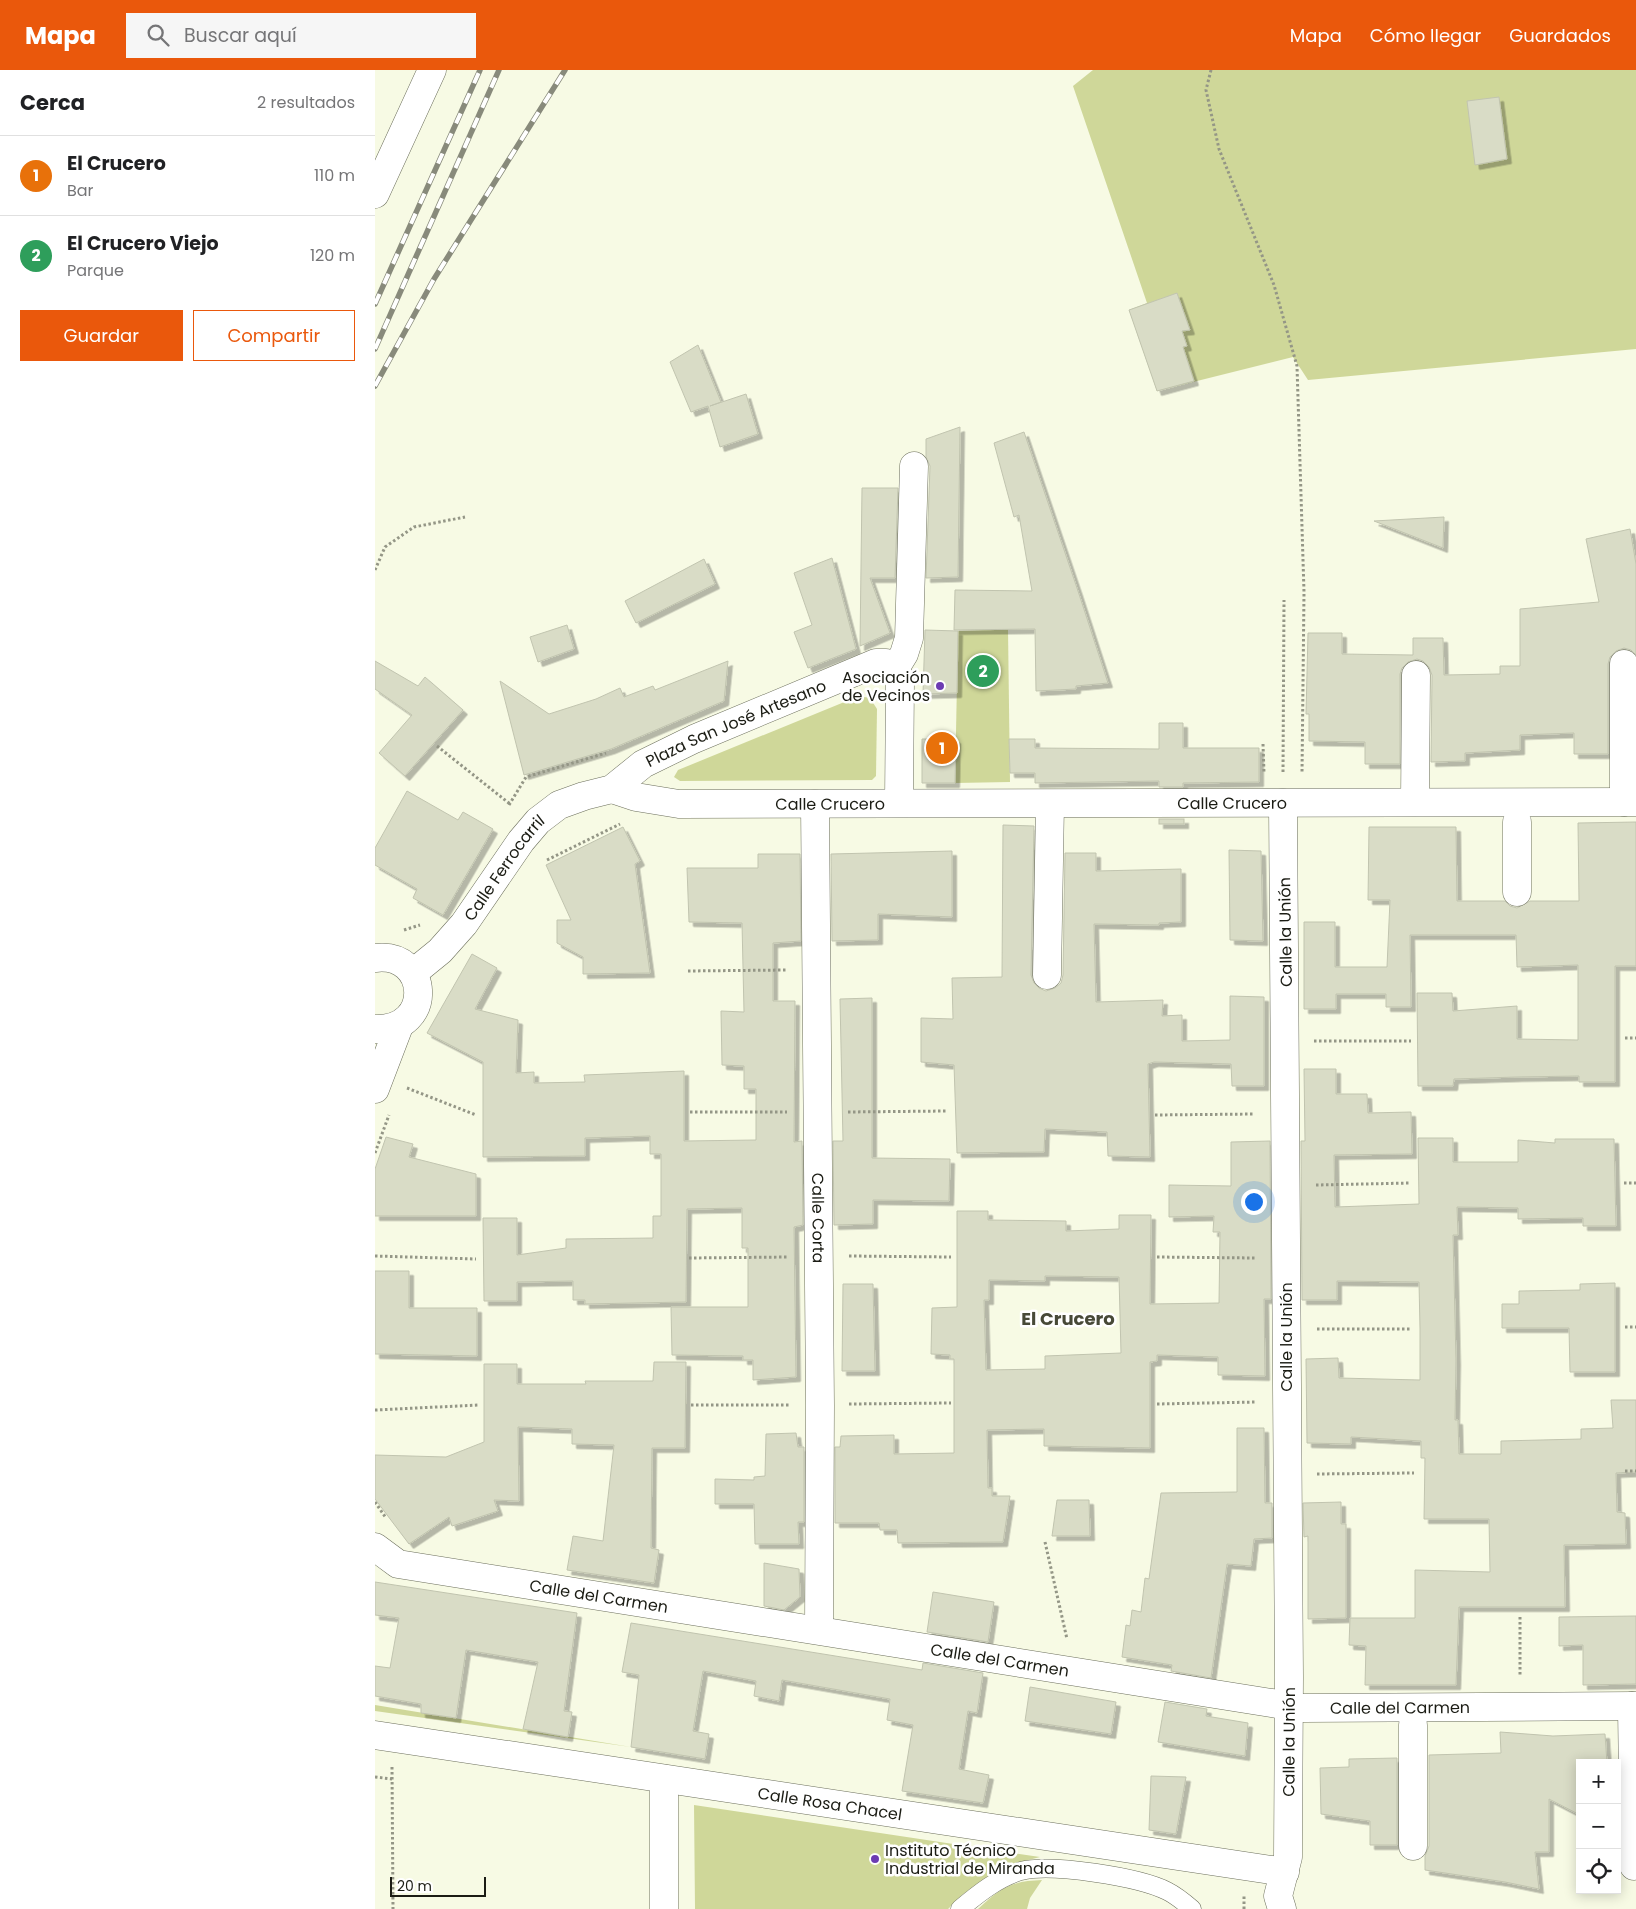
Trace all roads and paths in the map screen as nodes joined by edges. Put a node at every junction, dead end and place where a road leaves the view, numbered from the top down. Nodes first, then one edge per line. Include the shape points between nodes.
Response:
1 (432, 70) edge
2 (1211, 70) edge
3 (375, 194) edge
4 (914, 466) dead end
5 (465, 517) dead end
6 (375, 570) edge
7 (1284, 600) dead end
8 (1624, 664) dead end
9 (895, 667) junction
10 (1415, 675) dead end
11 (437, 746) dead end
12 (1302, 774) dead end
13 (612, 789) junction
14 (1283, 802) junction
15 (1415, 802) junction
16 (1630, 802) edge
17 (899, 803) junction
18 (510, 804) dead end
19 (815, 804) junction
20 (1049, 804) junction
21 (1517, 822) dead end
22 (630, 823) dead end
23 (545, 861) dead end
24 (1517, 892) dead end
25 (375, 958) edge
26 (797, 969) dead end
27 (688, 971) dead end
28 (413, 974) junction
29 (1047, 974) dead end
30 (387, 1028) edge
31 (1625, 1038) dead end
32 (1636, 1038) edge
33 (1313, 1041) dead end
34 (1411, 1041) dead end
35 (388, 1087) edge
36 (947, 1110) dead end
37 (690, 1112) dead end
38 (788, 1112) dead end
39 (845, 1112) dead end
40 (1258, 1114) dead end
41 (476, 1115) dead end
42 (1155, 1115) dead end
43 (1624, 1183) dead end
44 (1636, 1183) edge
45 (1411, 1184) dead end
46 (1313, 1185) dead end
47 (375, 1256) edge
48 (790, 1256) dead end
49 (847, 1256) dead end
50 (951, 1257) dead end
51 (1157, 1257) dead end
52 (477, 1258) dead end
53 (689, 1258) dead end
54 (1258, 1258) dead end
55 (1636, 1327) edge
56 (1625, 1328) dead end
57 (1315, 1329) dead end
58 (1412, 1329) dead end
59 (1265, 1402) dead end
60 (951, 1403) dead end
61 (479, 1404) dead end
62 (848, 1404) dead end
63 (1157, 1404) dead end
64 (691, 1405) dead end
65 (800, 1405) dead end
66 (375, 1410) edge
67 (1625, 1471) dead end
68 (1636, 1471) edge
69 (1413, 1473) dead end
70 (1315, 1474) dead end
71 (1045, 1542) dead end
72 (375, 1547) edge
73 (1520, 1617) dead end
74 (819, 1630) junction
75 (1068, 1643) dead end
76 (1521, 1680) dead end
77 (1289, 1706) junction
78 (1634, 1706) edge
79 (1413, 1725) dead end
80 (375, 1735) edge
81 (394, 1761) dead end
82 (375, 1777) edge
83 (392, 1779) junction
84 (664, 1779) junction
85 (1413, 1846) dead end
86 (1633, 1866) dead end
87 (1285, 1872) junction
88 (393, 1909) edge
89 (665, 1909) edge
90 (960, 1909) edge
91 (1192, 1909) edge
92 (1282, 1909) edge

1 - 3 street
2 - 12 path via 1206,90 1219,149 1274,285 1297,366 1304,592
4 - 9 street via 909,638
5 - 6 path via 414,527 385,548
7 - 14 path
8 - 16 street, Calle Crucero
9 - 13 street, Plaza San José Artesano via 876,663 694,739 643,764
9 - 17 street via 900,682
10 - 15 street
11 - 18 path
13 - 19 street, Calle Crucero via 636,797 679,804
13 - 28 street, Calle Ferrocarril via 559,805 538,821 464,924
14 - 15 street, Calle Crucero
14 - 20 street, Calle Crucero
14 - 77 street, Calle la Unión
15 - 16 street, Calle Crucero
17 - 19 street, Calle Crucero
17 - 20 street, Calle Crucero
19 - 74 street, Calle Corta
20 - 29 street
21 - 24 street
22 - 23 path via 621,824
25 - 28 street via 395,959
26 - 27 path
28 - 30 street via 419,996 415,1008
30 - 35 street
31 - 32 path
33 - 34 path
35 - 41 path
36 - 39 path
37 - 38 path
40 - 42 path
43 - 44 path
45 - 46 path
47 - 52 path
48 - 53 path, Calle Corta
49 - 50 path, Calle Corta
51 - 54 path
55 - 56 path
57 - 58 path, Calle la Unión
59 - 63 path, Calle la Unión
60 - 62 path
61 - 66 path
64 - 65 path
67 - 68 path
69 - 70 path
71 - 75 path, Calle del Carmen
72 - 74 street, Calle del Carmen via 398,1564
73 - 76 path
74 - 77 street, Calle del Carmen
77 - 78 street, Calle del Carmen
77 - 87 street, Calle la Unión
78 - 86 street, Calle del Carmen
79 - 85 street, Calle del Carmen
80 - 84 street, Calle Rosa Chacel
81 - 83 path
82 - 83 path
83 - 88 path
84 - 87 street, Calle Rosa Chacel
84 - 89 street
87 - 92 street, Calle la Unión via 1278,1896
90 - 91 lane via 1001,1879 1023,1871 1062,1869 1138,1881 1166,1890

